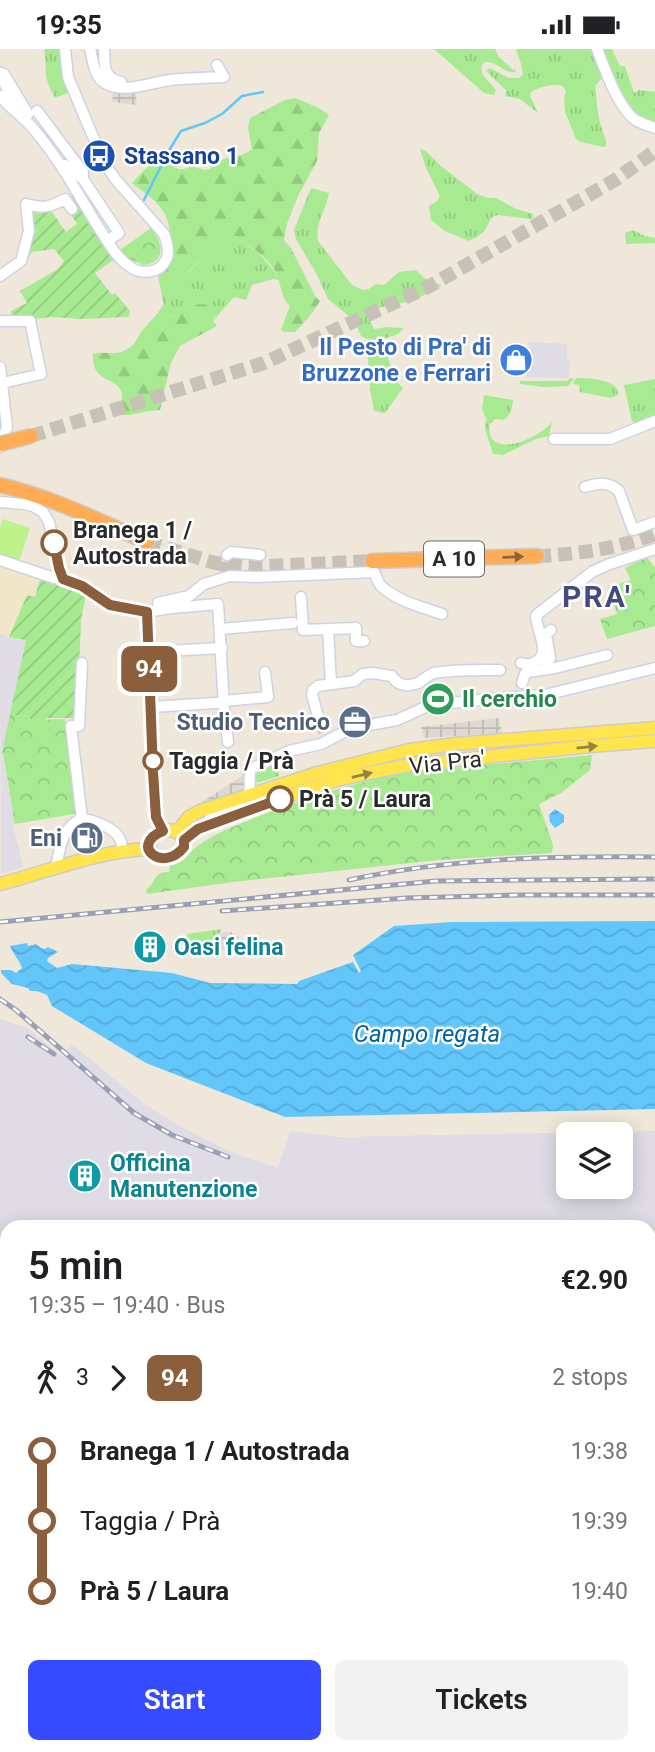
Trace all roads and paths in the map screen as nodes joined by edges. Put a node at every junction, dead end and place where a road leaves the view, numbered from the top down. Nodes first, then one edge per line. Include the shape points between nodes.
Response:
1 (65, 49) edge
2 (90, 49) edge
3 (104, 49) edge
4 (597, 49) edge
5 (217, 65) dead end
6 (0, 84) edge
7 (126, 88) junction
8 (4, 96) edge
9 (30, 115) junction
10 (655, 128) edge
11 (60, 165) junction
12 (83, 179) junction
13 (72, 209) dead end
14 (107, 241) junction
15 (0, 276) edge
16 (0, 321) edge
17 (0, 366) edge
18 (3, 383) junction
19 (655, 421) edge
20 (31, 436) tunnel mouth
21 (554, 439) dead end
22 (0, 446) edge
23 (0, 485) edge
24 (585, 488) dead end
25 (0, 502) edge
26 (655, 522) edge
27 (147, 542) tunnel mouth
28 (655, 549) edge
29 (228, 555) tunnel mouth
30 (260, 555) dead end
31 (537, 557) tunnel mouth
32 (0, 560) edge
33 (372, 561) tunnel mouth
34 (224, 572) tunnel mouth
35 (61, 577) junction
36 (194, 590) junction
37 (301, 597) dead end
38 (147, 612) junction
39 (442, 614) dead end
40 (293, 622) dead end
41 (220, 629) junction
42 (328, 629) junction
43 (551, 630) dead end
44 (364, 641) dead end
45 (222, 649) junction
46 (149, 652) junction
47 (607, 655) dead end
48 (82, 663) dead end
49 (521, 663) dead end
50 (655, 668) edge
51 (545, 669) junction
52 (500, 670) dead end
53 (265, 672) dead end
54 (331, 684) junction
55 (523, 690) junction
56 (224, 701) junction
57 (151, 707) junction
58 (320, 723) tunnel mouth
59 (655, 728) edge
60 (655, 741) edge
61 (228, 742) dead end
62 (247, 793) junction
63 (82, 819) junction
64 (206, 826) junction
65 (163, 831) junction
66 (180, 836) junction
67 (149, 849) junction
68 (123, 852) junction
69 (56, 867) junction
70 (2, 884) edge

1 - 14 street via 68,77 107,167 164,234 167,256 152,271 138,272
2 - 7 street via 103,83
3 - 7 street via 107,75 125,82
4 - 10 street via 621,101 635,120
5 - 7 street via 225,77
6 - 8 street
8 - 9 street
8 - 9 street via 1,73
9 - 11 street
9 - 12 street via 83,172
11 - 12 street
11 - 14 street
12 - 14 street via 119,233
13 - 15 street via 65,199 50,207 26,204 29,231 21,261
16 - 18 street via 30,321 41,374
17 - 18 street
18 - 22 street via 8,427
19 - 21 street via 610,439
20 - 22 highway, bridge
23 - 27 highway via 63,505
24 - 26 street via 608,483 619,491 633,530
25 - 35 street via 24,503 43,512
28 - 49 street via 592,572 539,613 536,623 544,651 536,662
29 - 30 street
33 -> 31 highway, A 10
32 - 35 street via 54,579
34 - 36 street
35 - 38 street via 110,605
36 - 38 street via 189,596 147,606
36 - 39 street via 230,576 373,572 379,585 395,596
37 - 42 street via 303,630
38 - 41 street via 218,604
38 - 46 street
40 - 41 street
41 - 45 street
42 - 44 street via 356,628 356,641
42 - 54 street
43 - 51 street via 546,634 550,658
45 - 46 street
45 - 56 street
46 - 57 street
47 - 51 street
48 - 63 street via 79,726 71,722
50 - 55 street via 545,695
51 - 55 street via 525,674
52 - 54 street via 433,673 414,685 372,673
53 - 56 street via 268,697
54 - 58 street via 313,690
55 - 62 street via 430,705 397,720 348,730 289,751 251,769
56 - 57 street
56 - 61 street
57 - 65 street via 156,817
59 - 62 main road, Via Pra' via 424,748
64 -> 60 main road, Via Pra' via 337,780 386,769
62 - 64 street, Via Pra' via 237,807 212,817
62 - 66 main road, Via Pra' via 189,817
63 - 68 street via 112,831 120,838
63 - 69 street via 65,832
64 - 66 main road, Via Pra'
65 - 66 main road
65 - 67 main road via 151,838
66 - 67 main road via 181,852 156,857
67 - 68 main road
68 - 69 main road
69 - 70 main road

